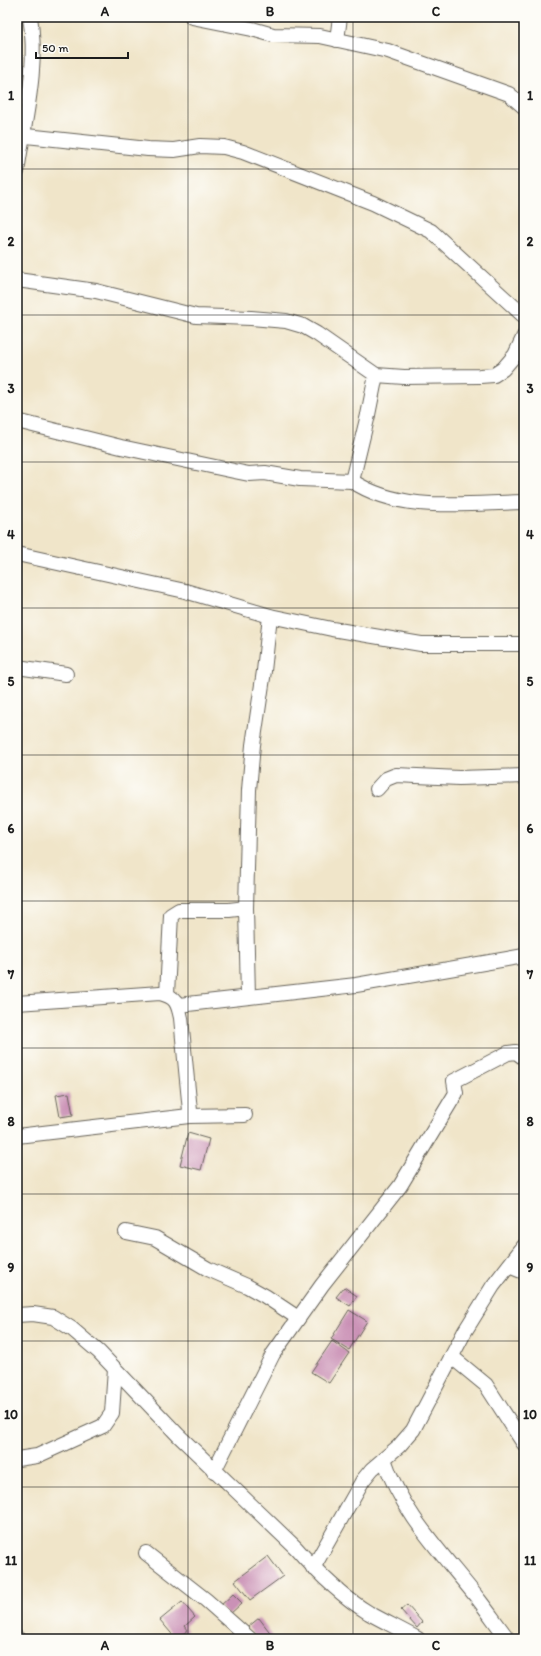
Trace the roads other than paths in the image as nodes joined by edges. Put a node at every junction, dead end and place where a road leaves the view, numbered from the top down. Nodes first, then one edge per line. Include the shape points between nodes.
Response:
1 (30, 17) edge
2 (192, 17) edge
3 (340, 17) edge
4 (337, 40) junction
5 (524, 107) edge
6 (20, 135) edge
7 (17, 172) edge
8 (17, 280) edge
9 (524, 316) edge
10 (524, 336) edge
11 (376, 375) junction
12 (17, 421) edge
13 (352, 481) junction
14 (524, 502) edge
15 (17, 554) edge
16 (270, 616) junction
17 (524, 644) edge
18 (17, 667) edge
19 (66, 674) dead end
20 (524, 776) edge
21 (377, 789) dead end
22 (246, 908) junction
23 (524, 956) edge
24 (167, 994) junction
25 (248, 997) junction
26 (17, 1003) edge
27 (178, 1005) junction
28 (524, 1058) edge
29 (245, 1114) dead end
30 (189, 1116) junction
31 (17, 1136) edge
32 (126, 1232) dead end
33 (524, 1246) edge
34 (509, 1266) junction
35 (524, 1272) edge
36 (17, 1315) edge
37 (298, 1318) junction
38 (452, 1357) junction
39 (115, 1369) junction
40 (524, 1444) edge
41 (17, 1459) edge
42 (384, 1459) junction
43 (214, 1471) junction
44 (146, 1553) dead end
45 (313, 1568) junction
46 (501, 1636) edge
47 (250, 1639) edge
48 (418, 1639) edge

1 - 6 street via 33,34 32,76
2 - 4 street via 277,36 320,36
3 - 4 street
4 - 5 street via 388,51 458,75 508,94
6 - 7 street
6 - 9 street via 141,148 174,150 200,146 224,147 243,152 373,203 431,231
8 - 11 street via 96,291 196,316 286,321 317,334
10 - 11 street via 515,356 494,375
11 - 13 street
12 - 13 street via 121,447 249,474 265,473 300,479
13 - 14 street via 365,490 391,498 423,503
15 - 16 street via 184,591
16 - 17 street via 420,644
16 - 22 street via 249,790
18 - 19 street
20 - 21 street via 487,778 396,775 386,779
22 - 24 street via 179,910 171,915
22 - 25 street
23 - 25 street via 356,985
24 - 26 street
24 - 27 street
25 - 27 street
27 - 30 street
28 - 37 street via 516,1052 508,1053 454,1081 456,1094 400,1186
29 - 30 street
30 - 31 street
32 - 37 street via 155,1238 208,1269 265,1296
33 - 34 street
34 - 35 street
34 - 38 street via 493,1286
36 - 39 street via 33,1314 53,1318 72,1329
37 - 43 street via 273,1354
38 - 40 street via 486,1385
38 - 42 street via 413,1430 400,1446
39 - 41 street via 112,1413 103,1426 37,1456
39 - 43 street
42 - 45 street via 363,1480
42 - 46 street via 394,1484 418,1524 479,1600
43 - 45 street via 296,1548
44 - 47 street via 206,1600
45 - 48 street via 344,1596

